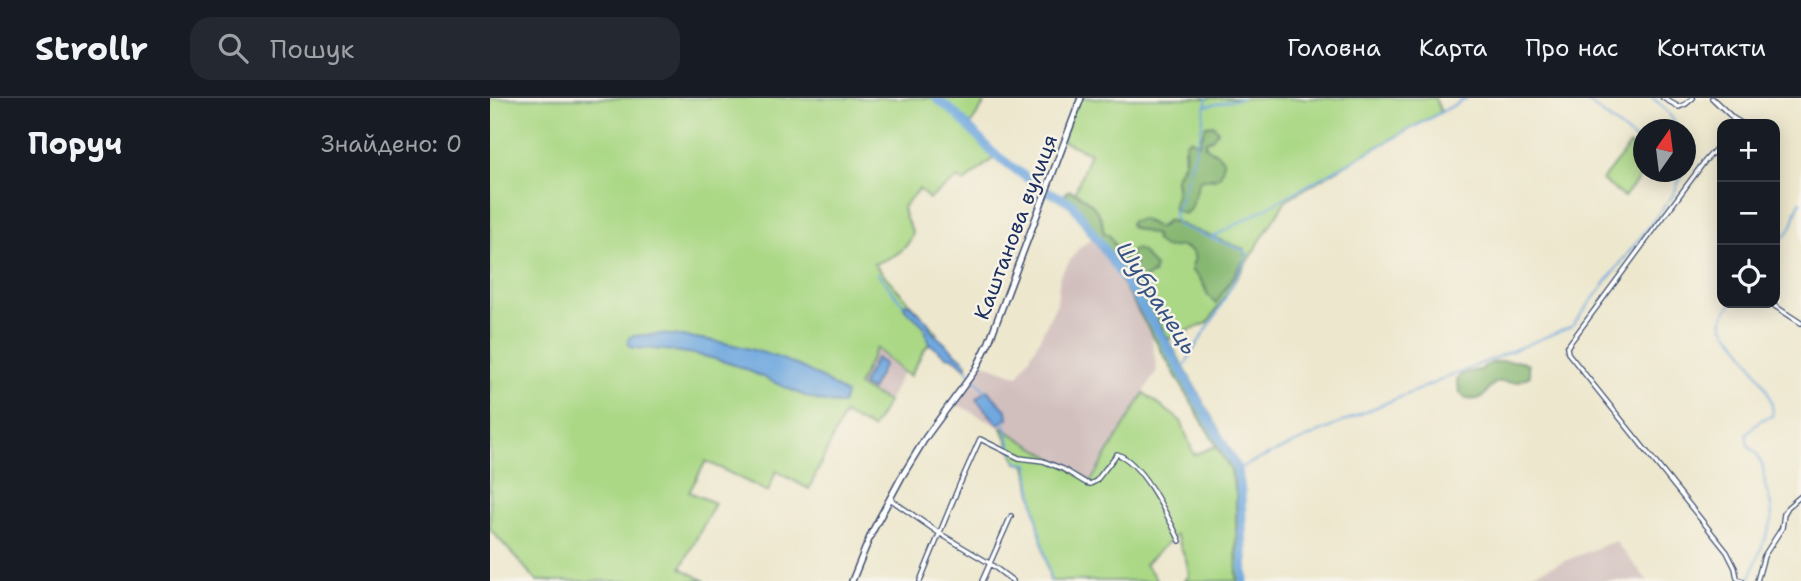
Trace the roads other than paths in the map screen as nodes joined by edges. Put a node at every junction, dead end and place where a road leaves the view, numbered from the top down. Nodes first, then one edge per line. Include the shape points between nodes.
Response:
1 (1080, 98) edge
2 (1663, 98) edge
3 (1693, 98) edge
4 (1712, 98) edge
5 (1732, 117) joint
6 (1735, 119) edge
7 (1717, 148) edge
8 (1778, 308) edge
9 (1801, 323) edge
10 (1801, 496) edge
11 (890, 499) junction
12 (1011, 516) dead end
13 (939, 533) junction
14 (1180, 541) dead end
15 (989, 563) junction
16 (852, 581) edge
17 (919, 581) edge
18 (982, 581) edge
19 (1013, 581) edge
20 (1741, 581) edge
21 (1757, 581) edge

1 - 11 main road, Каштанова вулиця via 989,342
2 - 3 street via 1679,107
4 - 5 street
5 - 6 street
7 - 20 street via 1567,347 1727,552
8 - 9 street
10 - 21 street via 1784,514
11 - 13 street
11 - 16 main road, Каштанова вулиця
12 - 15 street
13 - 14 street via 979,440 1019,458 1043,461 1090,484 1117,454 1122,456 1154,491
13 - 15 street
13 - 17 street
15 - 18 street
15 - 19 street

